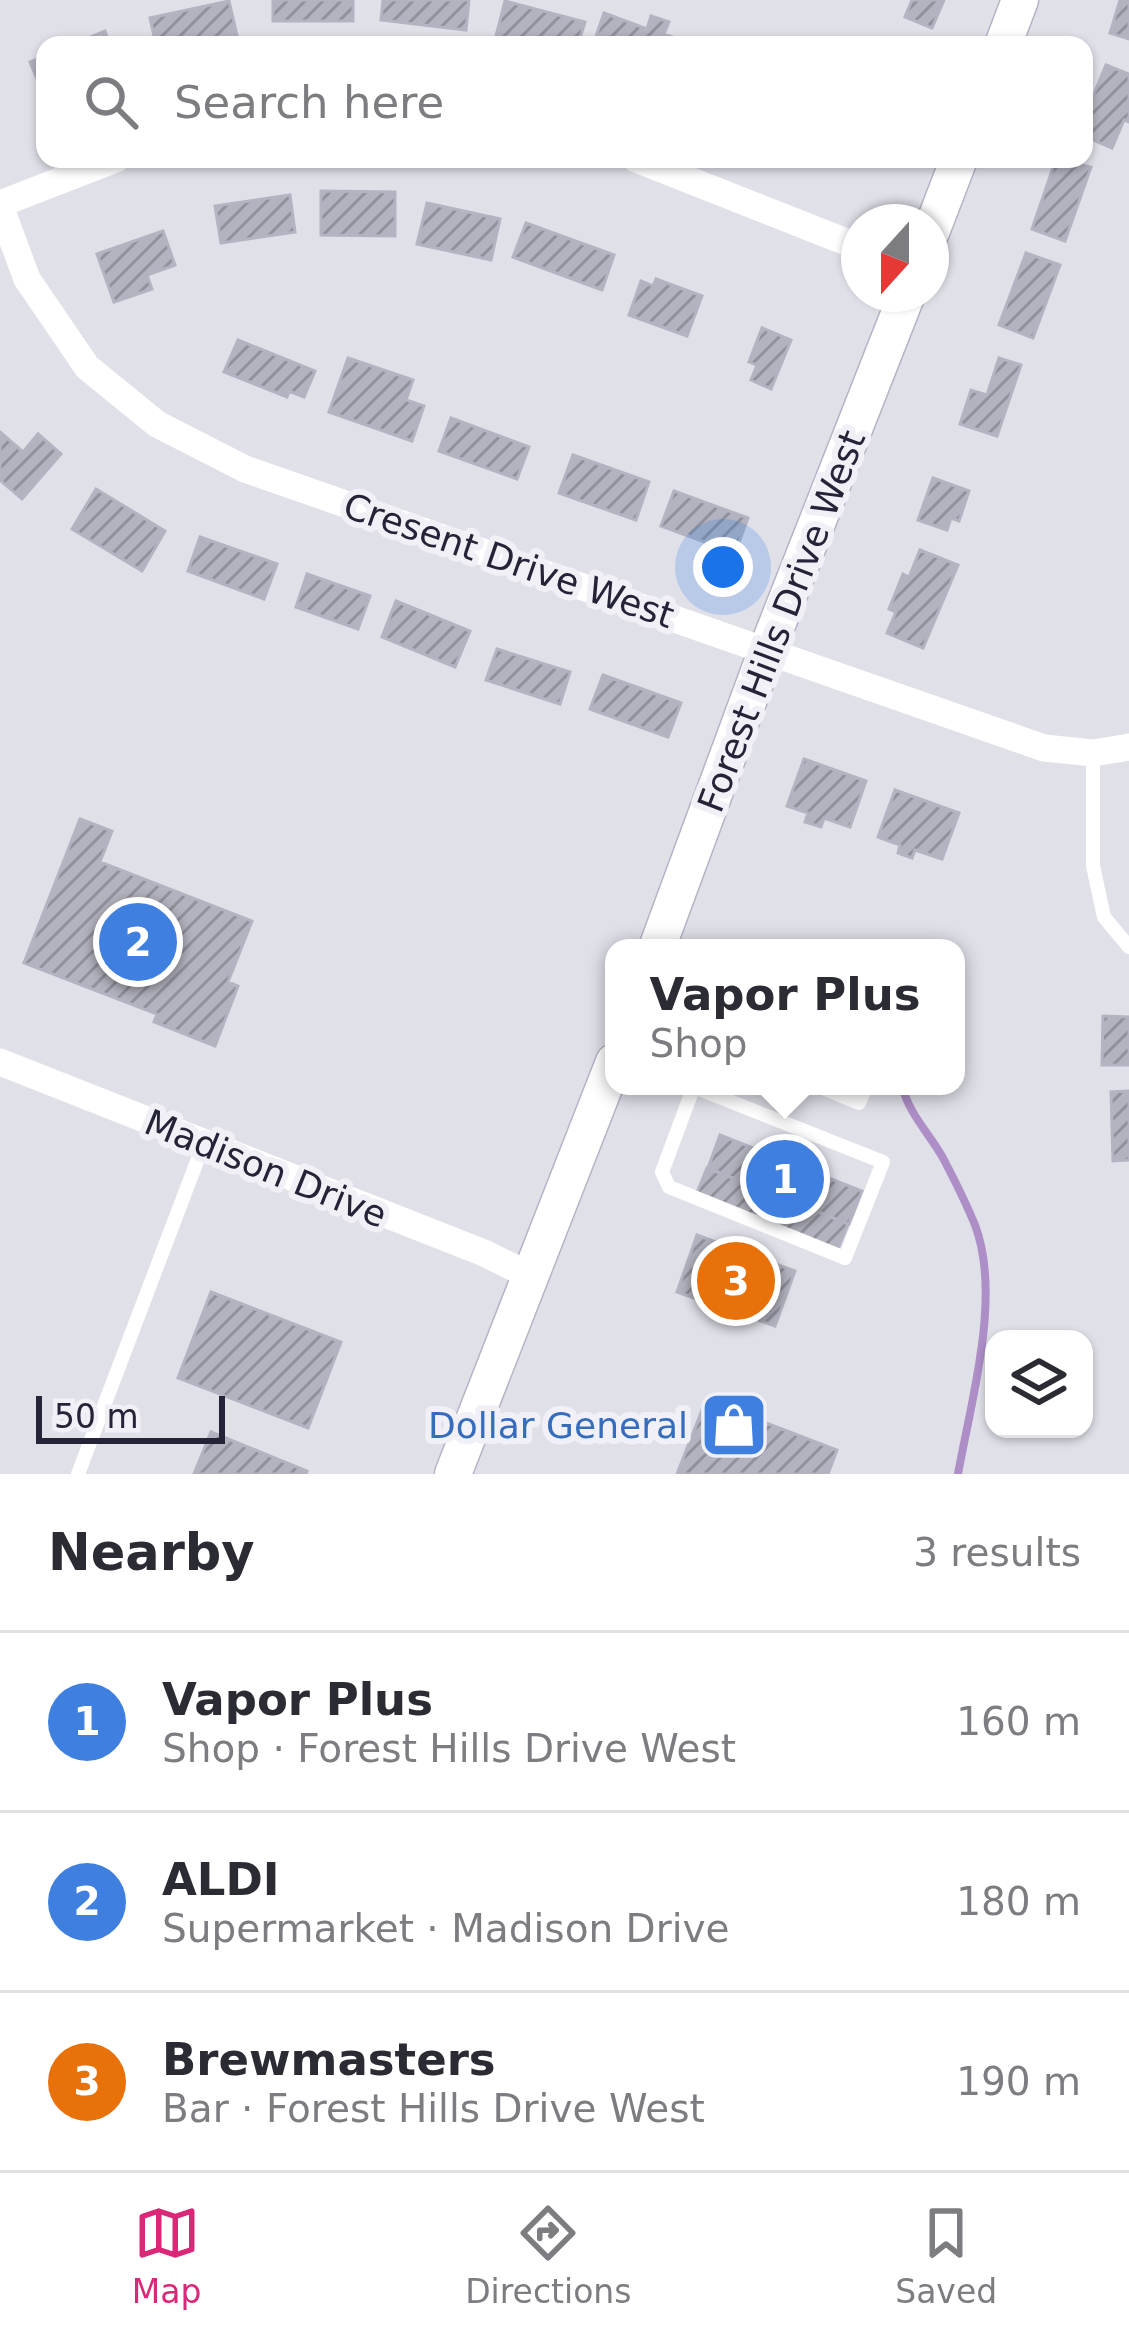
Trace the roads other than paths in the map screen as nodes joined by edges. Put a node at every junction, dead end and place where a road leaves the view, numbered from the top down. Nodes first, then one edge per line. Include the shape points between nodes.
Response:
1 (1020, 0) edge
2 (1006, 36) edge
3 (93, 168) edge
4 (659, 168) edge
5 (956, 168) edge
6 (942, 204) edge
7 (0, 205) edge
8 (841, 240) edge
9 (900, 312) edge
10 (767, 650) junction
11 (1129, 747) edge
12 (1094, 753) junction
13 (660, 939) edge
14 (1129, 947) edge
15 (0, 1062) edge
16 (605, 1085) edge
17 (691, 1095) edge
18 (714, 1095) edge
19 (204, 1143) junction
20 (531, 1276) junction
21 (78, 1474) edge
22 (453, 1474) edge

1 - 2 main road
3 - 7 street
4 - 8 street
5 - 6 main road
7 - 10 street, Cresent Drive West via 27,279 87,367 158,424 245,469
9 - 10 main road, Forest Hills Drive West
10 - 12 street, Cresent Drive West via 1044,748
10 - 13 main road, Forest Hills Drive West
11 - 12 street, Cresent Drive West
12 - 14 lane via 1093,866 1104,917
15 - 19 street, Madison Drive
16 - 20 main road
17 - 18 lane via 662,1172 669,1187 845,1258 883,1162
19 - 20 street, Madison Drive
19 - 21 lane
20 - 22 main road

